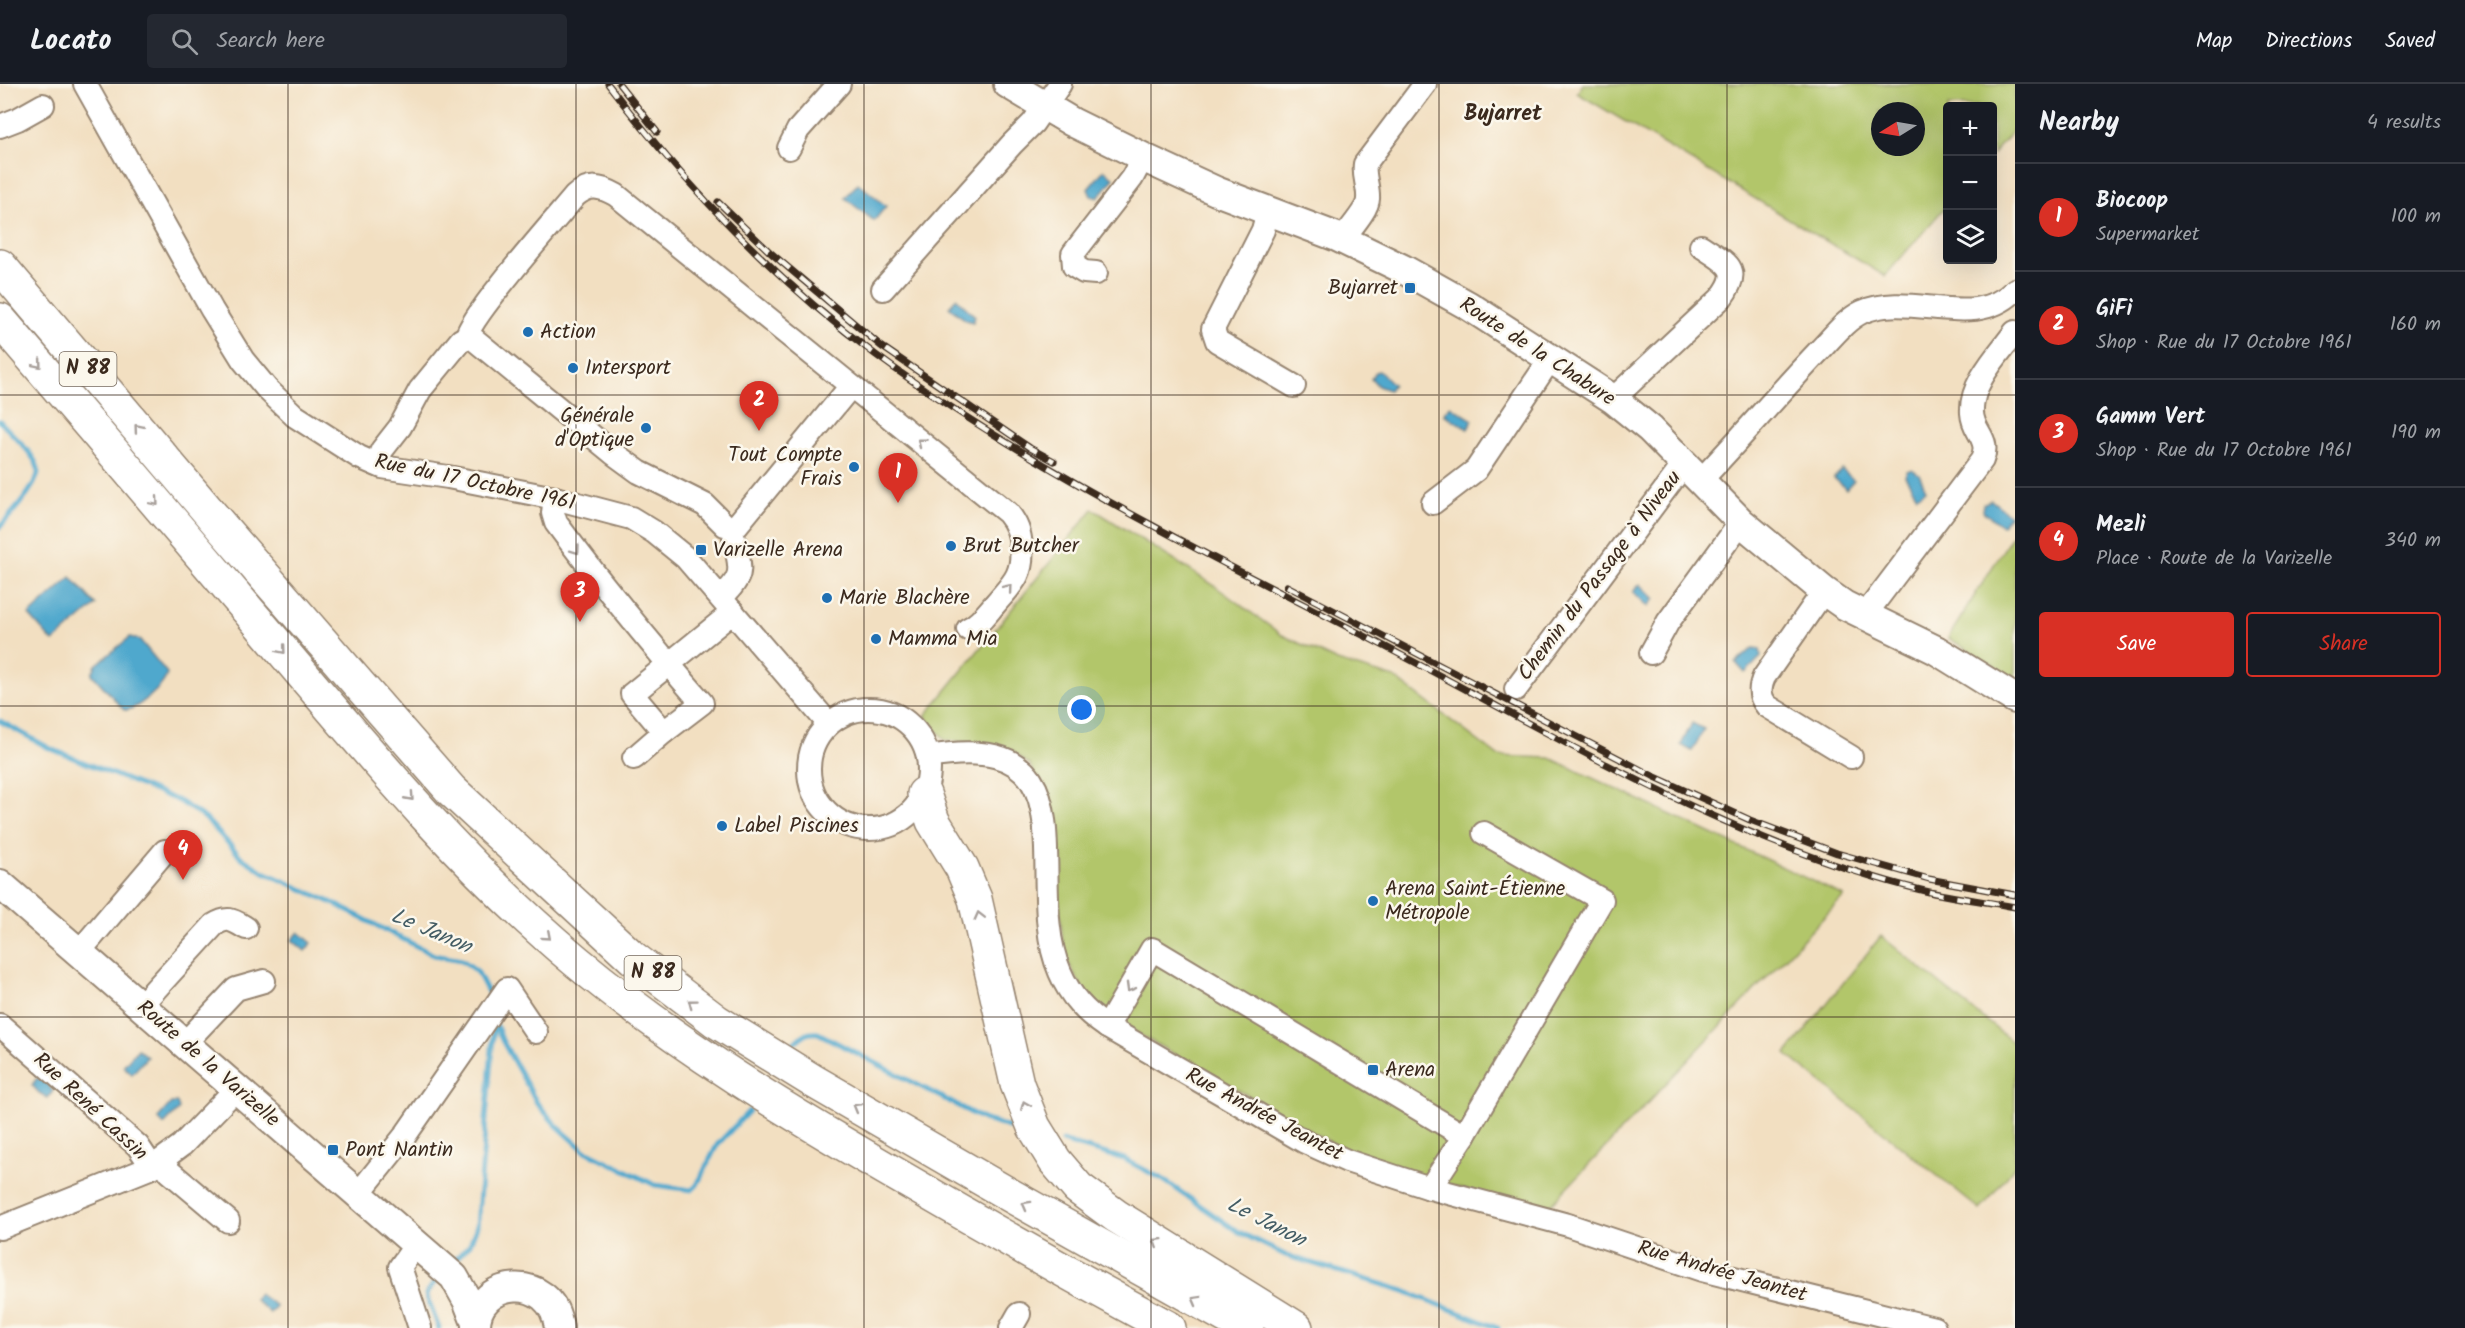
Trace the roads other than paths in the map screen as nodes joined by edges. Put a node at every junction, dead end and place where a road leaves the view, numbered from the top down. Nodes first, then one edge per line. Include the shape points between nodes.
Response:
1 (85, 84) edge
2 (839, 84) edge
3 (1008, 84) edge
4 (1425, 84) edge
5 (1053, 95) edge
6 (43, 105) dead end
7 (0, 126) edge
8 (789, 148) dead end
9 (1143, 157) junction
10 (1268, 211) junction
11 (1342, 240) junction
12 (1701, 246) dead end
13 (0, 266) edge
14 (1096, 273) dead end
15 (884, 289) dead end
16 (2015, 290) edge
17 (0, 320) edge
18 (2015, 332) edge
19 (467, 336) junction
20 (1551, 358) junction
21 (851, 386) junction
22 (1294, 386) dead end
23 (1613, 399) junction
24 (376, 464) junction
25 (1693, 472) junction
26 (555, 498) junction
27 (1433, 503) dead end
28 (1741, 522) junction
29 (732, 529) junction
30 (1824, 591) junction
31 (727, 605) junction
32 (1865, 615) junction
33 (968, 630) dead end
34 (1651, 653) dead end
35 (668, 664) junction
36 (1516, 689) dead end
37 (2015, 699) edge
38 (828, 723) junction
39 (664, 732) junction
40 (1851, 757) dead end
41 (634, 758) dead end
42 (928, 758) junction
43 (924, 794) junction
44 (1484, 833) dead end
45 (165, 851) dead end
46 (161, 882) dead end
47 (0, 884) edge
48 (246, 928) dead end
49 (82, 955) junction
50 (264, 981) dead end
51 (141, 1005) junction
52 (0, 1025) edge
53 (1107, 1027) junction
54 (536, 1032) dead end
55 (185, 1043) junction
56 (236, 1089) junction
57 (1464, 1136) junction
58 (157, 1164) junction
59 (1430, 1188) junction
60 (358, 1193) junction
61 (228, 1221) dead end
62 (0, 1228) edge
63 (436, 1260) junction
64 (501, 1290) junction
65 (476, 1326) edge
66 (420, 1328) edge
67 (559, 1328) edge
68 (1169, 1328) edge
69 (1248, 1328) edge
70 (1296, 1328) edge
71 (1934, 1328) edge

1 - 24 street, Rue du 17 Octobre 1961 via 243,360 295,416
2 - 8 street via 808,116
3 - 5 main road, Route de la Chabure
4 - 11 street via 1365,164 1367,205
5 - 9 main road, Route de la Chabure
5 - 15 street via 1033,123
6 - 7 street
9 - 10 main road, Route de la Chabure
9 - 14 street via 1132,178 1073,254 1078,270
10 - 11 main road, Route de la Chabure
10 - 22 street via 1213,329 1217,341
11 - 20 main road, Route de la Chabure via 1403,269
12 - 23 street via 1728,264 1733,278 1730,287
69 -> 13 highway, N 88 via 813,1081 716,1021 633,958 451,790
16 - 25 street, Chemin du Passage à Niveau via 1991,306 1973,310 1906,305 1859,313
17 -> 68 highway, N 88 via 354,735 470,863 574,959 679,1040 775,1103
18 - 32 street via 1974,395 1974,422 1984,442 1982,460
19 - 21 street via 486,306 575,196 599,187 616,195
19 - 24 street via 420,390
19 - 29 street via 622,460 705,505
20 - 23 main road, Route de la Chabure
20 - 27 street via 1476,470
21 - 29 street
33 -> 21 street via 1011,585 1021,568 1016,522
23 - 25 main road, Route de la Chabure
24 - 26 street, Rue du 17 Octobre 1961
25 - 28 main road, Route de la Chabure
25 - 36 street, Chemin du Passage à Niveau
26 - 31 street, Rue du 17 Octobre 1961 via 631,518 654,532 686,558
26 -> 35 street via 556,523 599,582
28 - 30 main road, Route de la Chabure
28 - 34 street via 1668,622
29 - 31 street via 740,567
30 - 32 main road, Route de la Chabure
30 - 40 street via 1764,677 1760,694 1767,706
31 - 35 street
31 - 38 street, Rue du 17 Octobre 1961
32 - 37 main road, Route de la Chabure via 1936,650
35 - 39 street via 632,694
35 - 39 street via 702,703
38 - 42 street via 863,709 883,710 902,718 916,732
38 - 43 street via 815,740 809,758 809,777 824,810 838,821 856,828 892,825 918,806
39 - 41 street
42 - 43 street
42 - 53 street, Rue Andrée Jeantet via 1000,758 1019,766 1031,778 1039,792 1045,821 1048,911 1059,970 1071,995
70 -> 43 highway via 1116,1216 1078,1188 1055,1161 1034,1127 1017,1084 975,898 933,821
44 - 57 street via 1602,900
45 - 49 street
46 - 49 street via 149,884
47 - 49 main road, Route de la Varizelle
48 - 51 street via 226,918 214,925
49 - 51 main road, Route de la Varizelle
50 - 55 street via 236,989
51 - 55 main road, Route de la Varizelle
52 - 58 street, Rue René Cassin
57 -> 53 street via 1152,949
53 - 59 street, Rue Andrée Jeantet via 1305,1142 1347,1161
54 - 60 street via 503,993 404,1137
55 - 56 main road, Route de la Varizelle
56 - 58 street
56 - 60 main road, Route de la Varizelle
57 - 59 street
58 - 61 street, Rue René Cassin
58 - 62 street
59 - 71 street, Rue Andrée Jeantet via 1560,1223 1711,1273
60 - 63 main road, Route de la Varizelle
63 - 64 main road via 478,1287
63 - 65 main road via 467,1300
63 - 66 street via 400,1267
64 - 65 main road via 481,1309
64 - 67 main road via 523,1288 543,1295 558,1317

